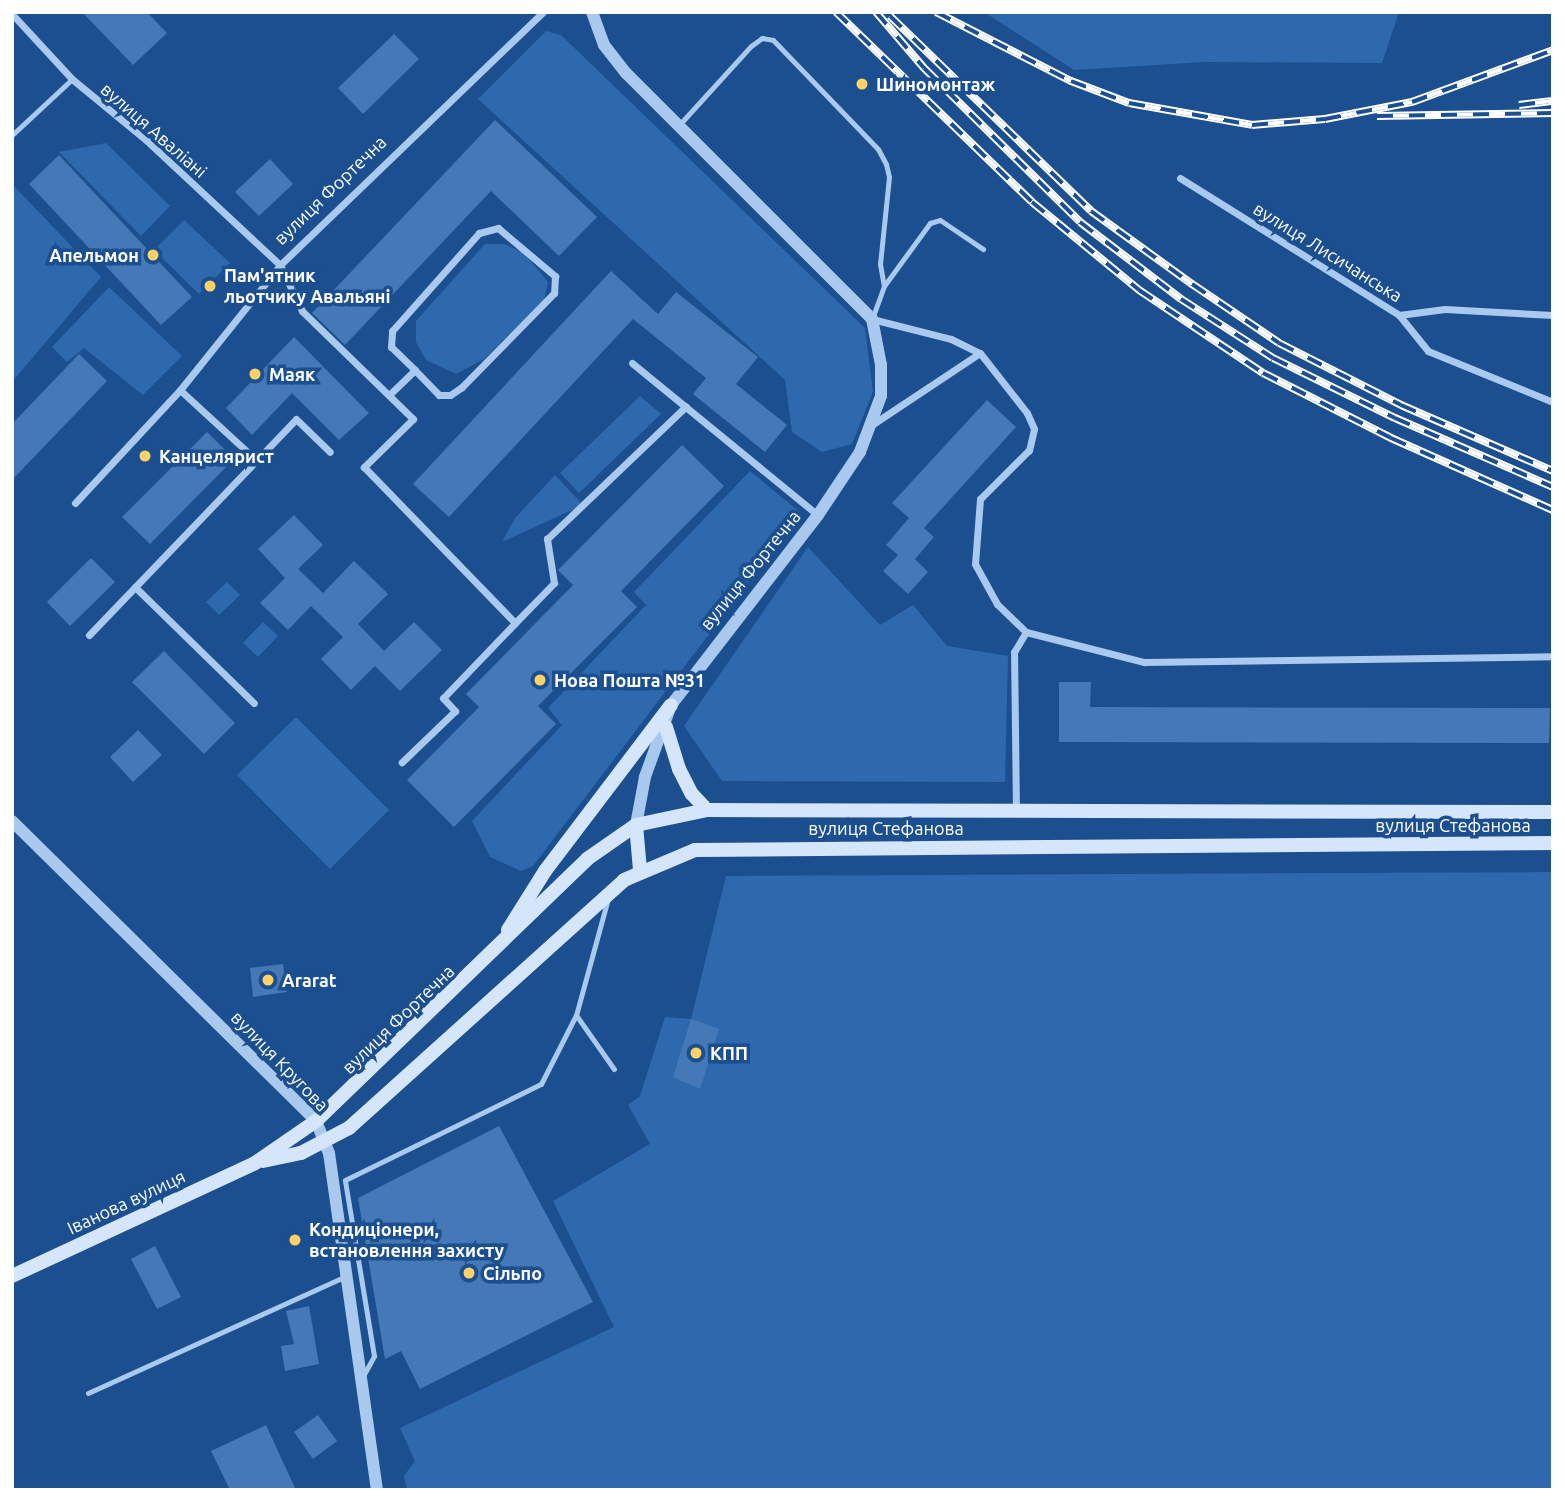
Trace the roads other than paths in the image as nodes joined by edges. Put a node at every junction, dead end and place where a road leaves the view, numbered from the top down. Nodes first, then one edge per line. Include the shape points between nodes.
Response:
1 (543, 12) edge
2 (592, 12) edge
3 (12, 14) edge
4 (72, 79) junction
5 (679, 125) junction
6 (12, 135) edge
7 (1180, 178) dead end
8 (983, 249) dead end
9 (279, 265) junction
10 (884, 286) junction
11 (1399, 315) junction
12 (1553, 315) edge
13 (872, 319) junction
14 (980, 353) junction
15 (632, 363) dead end
16 (415, 370) junction
17 (180, 390) junction
18 (389, 395) junction
19 (1553, 401) edge
20 (686, 406) junction
21 (873, 424) junction
22 (330, 452) dead end
23 (256, 459) junction
24 (75, 503) dead end
25 (818, 515) junction
26 (135, 587) junction
27 (515, 623) junction
28 (1026, 632) junction
29 (89, 635) dead end
30 (1553, 656) edge
31 (254, 703) dead end
32 (671, 705) junction
33 (666, 727) junction
34 (402, 762) dead end
35 (708, 810) junction
36 (1016, 812) junction
37 (1553, 812) edge
38 (12, 821) edge
39 (636, 825) junction
40 (1553, 844) edge
41 (640, 870) junction
42 (610, 892) junction
43 (495, 951) junction
44 (576, 1015) junction
45 (614, 1069) dead end
46 (316, 1121) junction
47 (326, 1142) junction
48 (255, 1163) junction
49 (12, 1276) edge
50 (344, 1277) junction
51 (360, 1381) junction
52 (88, 1392) dead end
53 (377, 1490) edge

1 - 9 street, вулиця Фортечна
2 - 5 street via 604,45
3 - 4 street, вулиця Аваліані
4 - 6 lane
4 - 9 street, вулиця Аваліані via 146,140
5 - 10 lane via 751,46 762,38 773,40 878,149 886,164 890,177 880,264
5 - 13 street
7 - 11 street, вулиця Лисичанська
8 - 10 lane via 940,220 930,223
9 - 17 street, вулиця Фортечна
9 - 18 street, вулиця Аваліані via 302,310
10 - 13 lane
11 - 12 street, вулиця Лисичанська via 1444,309
11 - 19 street via 1428,351
13 - 14 street via 951,339
13 - 21 street, вулиця Фортечна via 881,365 881,396
14 - 21 street
14 - 28 street via 1016,395 1034,429 1029,450 981,499 975,565 997,604
15 - 20 street
16 - 16 street via 439,395 450,395 462,387 554,293 555,276 498,229 480,233 392,331 391,347
16 - 18 street
17 - 23 street
17 - 24 street, вулиця Фортечна
18 - 27 street, вулиця Аваліані via 413,419 364,467
20 - 25 street
20 - 27 street via 547,539 554,583
21 - 25 street, вулиця Фортечна
22 - 23 street via 296,419
23 - 26 street
25 - 32 street, вулиця Фортечна
26 - 29 street
26 - 31 street
27 - 34 street via 443,698 455,711
28 - 30 street via 1144,662
28 - 36 street via 1014,652
32 - 33 street, вулиця Фортечна
32 - 43 main road via 545,871
33 - 35 main road via 679,769 692,794
33 - 39 street, вулиця Фортечна via 645,777
35 - 36 main road, вулиця Стефанова
35 - 39 main road, вулиця Стефанова
36 - 37 main road, вулиця Стефанова
38 - 46 street, вулиця Кругова
39 - 41 main road
39 - 43 main road, вулиця Фортечна via 587,859
40 - 41 main road, вулиця Стефанова via 695,850
41 - 42 main road, вулиця Стефанова
42 - 44 lane
42 - 47 main road, вулиця Стефанова via 367,1114
43 - 46 main road, вулиця Фортечна
44 - 45 lane
44 - 51 lane via 541,1084 345,1180 374,1356
46 - 47 street, вулиця Кругова
46 - 48 main road, Іванова вулиця
47 - 48 main road, Іванова вулиця
47 - 50 street, вулиця Кругова
48 - 49 main road, Іванова вулиця
50 - 51 street, вулиця Кругова
50 - 52 lane
51 - 53 street, вулиця Кругова

